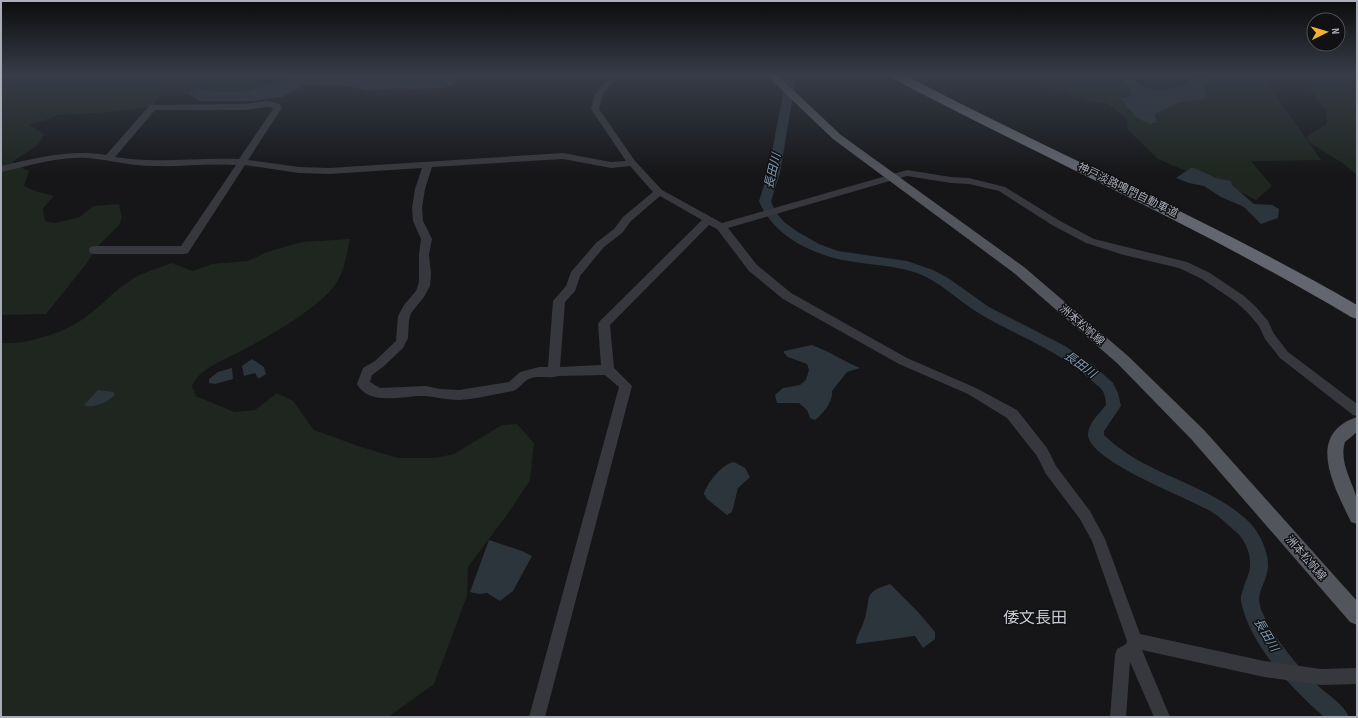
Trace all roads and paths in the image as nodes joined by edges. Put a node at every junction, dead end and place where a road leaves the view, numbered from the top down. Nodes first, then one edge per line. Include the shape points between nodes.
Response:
1 (153, 108) edge
2 (278, 108) edge
3 (595, 108) edge
4 (805, 108) edge
5 (958, 108) edge
6 (974, 108) edge
7 (108, 159) junction
8 (243, 162) junction
9 (632, 163) junction
10 (428, 164) junction
11 (1, 169) edge
12 (891, 178) junction
13 (659, 192) junction
14 (708, 220) junction
15 (721, 227) junction
16 (94, 250) dead end
17 (1357, 305) edge
18 (1357, 313) edge
19 (608, 370) junction
20 (554, 373) junction
21 (1357, 411) edge
22 (1357, 424) edge
23 (1357, 516) edge
24 (1357, 615) edge
25 (1134, 645) junction
26 (1357, 676) edge
27 (537, 717) edge
28 (1118, 717) edge
29 (1162, 717) edge

1 - 7 street
2 - 8 street
3 - 9 street
4 - 12 main road, 洲本松帆線 via 837,138
5 - 18 highway, 神戸淡路鳴門自動車道 via 1179,215
6 - 17 highway, 神戸淡路鳴門自動車道 via 1258,248
7 - 8 street via 159,164
7 - 11 street via 87,155 65,156
8 - 10 street via 311,171
8 - 16 street via 184,250
9 - 10 street via 611,165 563,156
9 - 13 street
10 - 20 street via 419,188 417,203 417,217 426,238 424,287 404,314 404,335 399,344 378,364 370,368 365,374 363,384 379,393 426,390 459,395 513,386 524,375 538,372
12 - 15 street
12 - 21 street via 907,173 919,174 969,181 1002,189 1090,241 1172,262 1206,276 1252,310 1284,355
12 - 24 main road, 洲本松帆線 via 1019,270 1123,360 1198,435
13 - 14 street
13 - 20 street via 600,245 575,275 571,288 559,301
14 - 15 street
14 - 19 street via 604,324
15 - 25 street via 753,268 787,296 903,361 972,391 1012,414 1042,452 1051,470 1085,515 1098,539
19 - 20 street
19 - 27 street via 626,386
22 - 23 main road via 1349,428 1338,440 1334,452 1336,465
25 - 26 street via 1321,677
25 - 28 street via 1123,655
25 - 29 street

